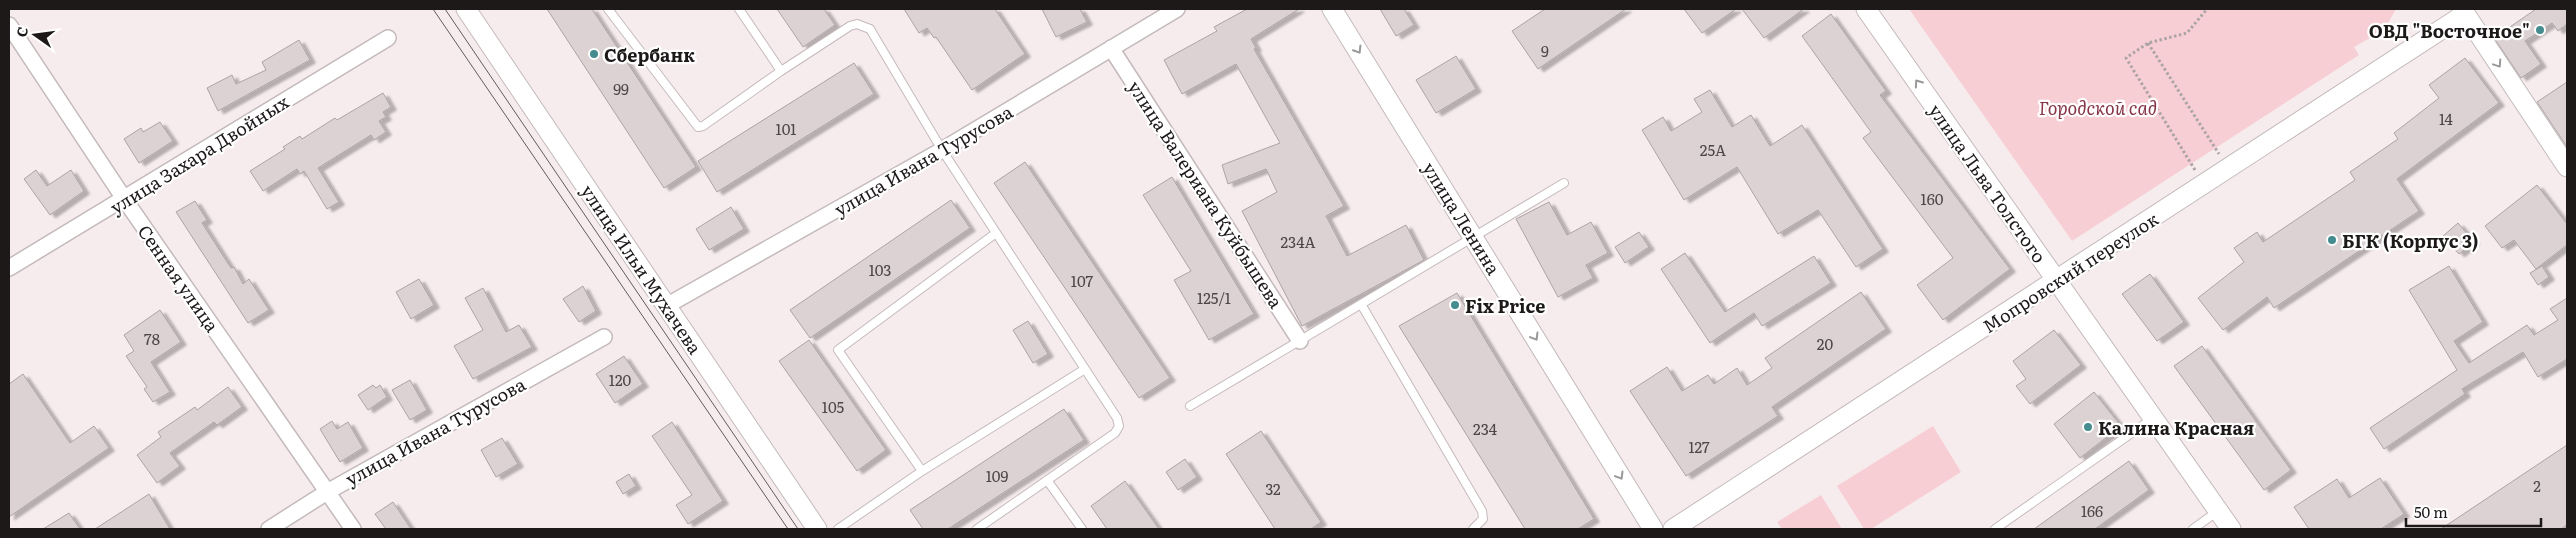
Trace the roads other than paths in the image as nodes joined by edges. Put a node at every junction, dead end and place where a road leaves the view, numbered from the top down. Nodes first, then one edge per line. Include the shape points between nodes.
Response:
1 (466, 9) edge
2 (608, 9) edge
3 (739, 9) edge
4 (1177, 9) edge
5 (1332, 9) edge
6 (1866, 9) edge
7 (2463, 11) edge
8 (9, 25) edge
9 (388, 38) dead end
10 (1111, 48) junction
11 (781, 71) junction
12 (942, 150) junction
13 (2567, 167) edge
14 (1564, 183) dead end
15 (125, 200) junction
16 (996, 233) junction
17 (1474, 238) junction
18 (9, 268) edge
19 (2056, 281) junction
20 (1361, 304) junction
21 (666, 306) junction
22 (604, 337) dead end
23 (1300, 341) junction
24 (1085, 369) junction
25 (1190, 406) dead end
26 (2152, 418) junction
27 (922, 471) junction
28 (1047, 480) junction
29 (327, 492) junction
30 (2218, 511) junction
31 (269, 529) edge
32 (353, 529) edge
33 (817, 529) edge
34 (838, 529) edge
35 (977, 529) edge
36 (1082, 529) edge
37 (1473, 529) edge
38 (1653, 529) edge
39 (1673, 529) edge
40 (1995, 529) edge
41 (2193, 529) edge
42 (2231, 529) edge

1 - 21 street, улица Ильи Мухачева
2 - 11 lane via 698,127
3 - 11 lane
4 - 10 street, улица Ивана Турусова
5 -> 17 street, улица Ленина
19 -> 6 street, улица Льва Толстого
7 -> 13 street
7 - 19 street, Мопровский переулок
8 - 15 street, Сенная улица
9 - 15 street, улица Захара Двойных
10 - 12 street, улица Ивана Турусова
10 - 23 street, улица Валериана Куйбышева
11 - 12 lane via 850,26 863,25 870,29
12 - 16 lane
12 - 21 street, улица Ивана Турусова
14 - 17 lane
15 - 18 street, улица Захара Двойных
15 - 29 street, Сенная улица
16 - 24 lane
16 - 27 lane via 838,350
17 - 20 lane
17 -> 38 street, улица Ленина
19 - 26 street, улица Льва Толстого
19 - 39 street, Мопровский переулок
20 - 23 lane
20 - 37 lane via 1482,512 1483,519
21 - 33 street, улица Ильи Мухачева
22 - 29 street, улица Ивана Турусова
23 - 25 lane
24 - 27 lane
24 - 28 lane via 1117,418 1118,426 1115,433
26 - 30 street, улица Льва Толстого
26 - 40 lane
27 - 34 lane
28 - 35 lane
28 - 36 lane
29 - 31 street, улица Ивана Турусова
29 - 32 street, Сенная улица
30 - 41 lane
30 - 42 street, улица Льва Толстого

